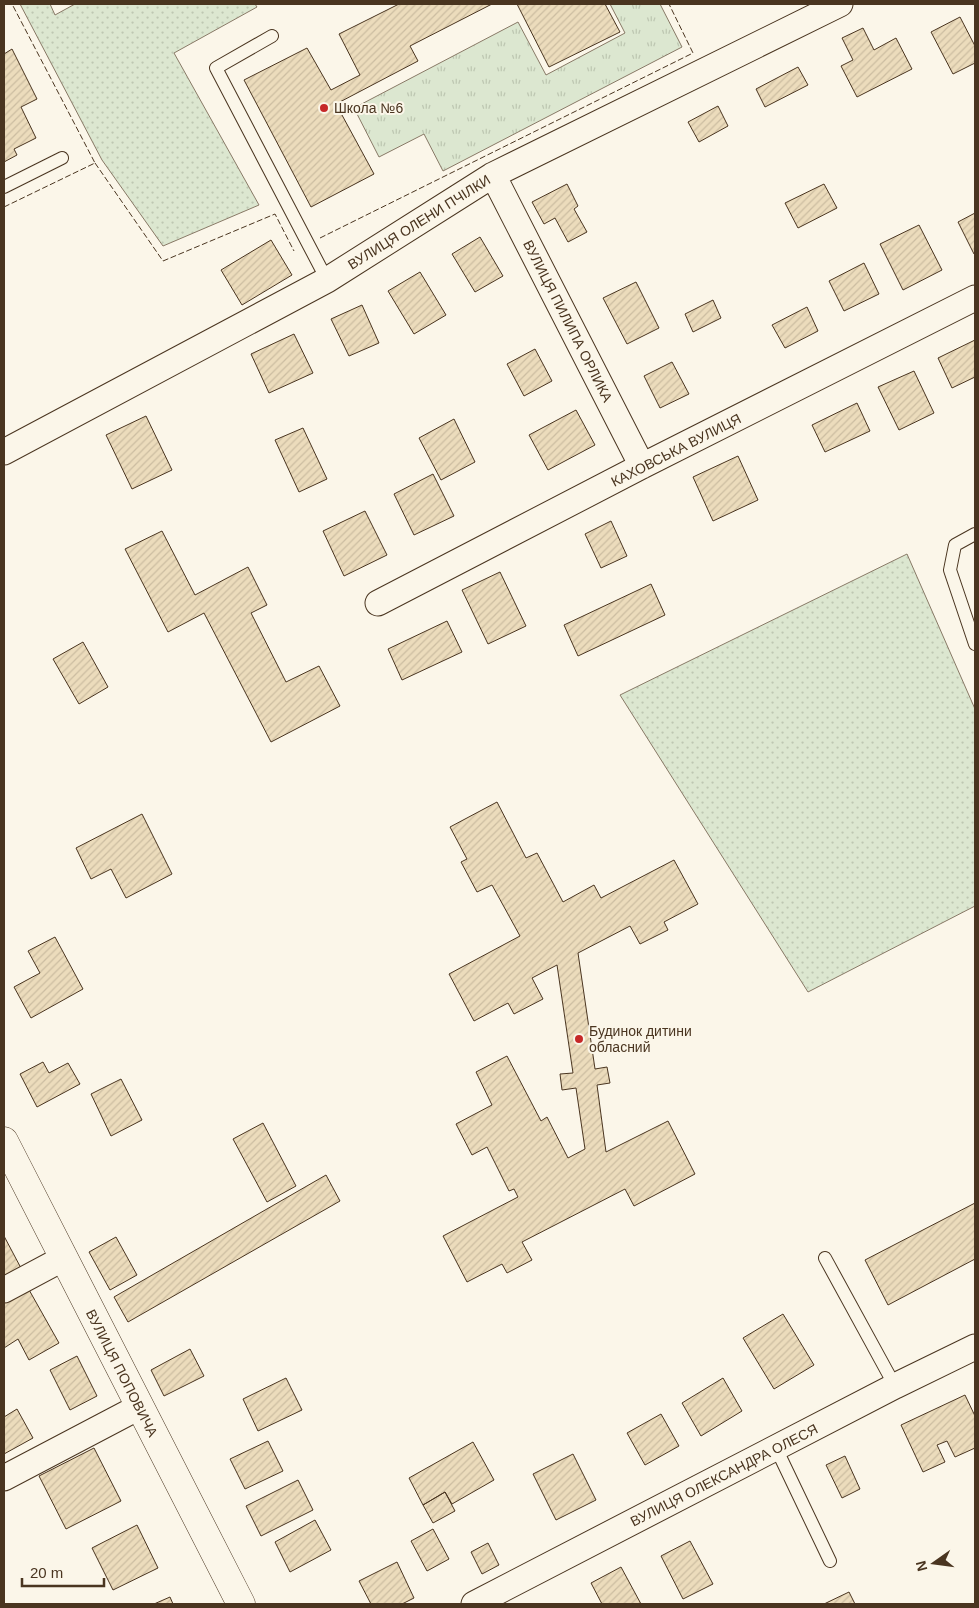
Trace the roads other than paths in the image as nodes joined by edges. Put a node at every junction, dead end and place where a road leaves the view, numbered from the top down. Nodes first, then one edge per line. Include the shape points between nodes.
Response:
1 (840, 4) edge
2 (272, 36) dead end
3 (62, 158) dead end
4 (493, 175) junction
5 (4, 187) edge
6 (327, 280) junction
7 (975, 298) edge
8 (4, 452) edge
9 (642, 466) junction
10 (975, 534) edge
11 (378, 604) dead end
12 (975, 644) edge
13 (6, 1151) edge
14 (64, 1258) junction
15 (825, 1258) dead end
16 (4, 1290) edge
17 (975, 1347) edge
18 (895, 1386) junction
19 (139, 1407) junction
20 (776, 1448) junction
21 (4, 1478) edge
22 (830, 1561) dead end
23 (241, 1604) edge
24 (474, 1604) edge

1 - 4 street, ВУЛИЦЯ ОЛЕНИ ПЧІЛКИ
2 - 6 lane via 216,68
3 - 5 lane
4 - 6 street, ВУЛИЦЯ ОЛЕНИ ПЧІЛКИ
4 - 9 street, ВУЛИЦЯ ПИЛИПА ОРЛИКА
6 - 8 street, ВУЛИЦЯ ОЛЕНИ ПЧІЛКИ
7 - 9 street, КАХОВСЬКА ВУЛИЦЯ
9 - 11 street, КАХОВСЬКА ВУЛИЦЯ
10 - 12 lane via 955,545 950,570
13 - 14 street, ВУЛИЦЯ ПОПОВИЧА
14 - 16 street
14 - 19 street, ВУЛИЦЯ ПОПОВИЧА
15 - 18 lane
17 - 18 street, ВУЛИЦЯ ОЛЕКСАНДРА ОЛЕСЯ
18 - 20 street, ВУЛИЦЯ ОЛЕКСАНДРА ОЛЕСЯ
19 - 21 street
19 - 23 street, ВУЛИЦЯ ПОПОВИЧА
20 - 22 lane
20 - 24 street, ВУЛИЦЯ ОЛЕКСАНДРА ОЛЕСЯ

